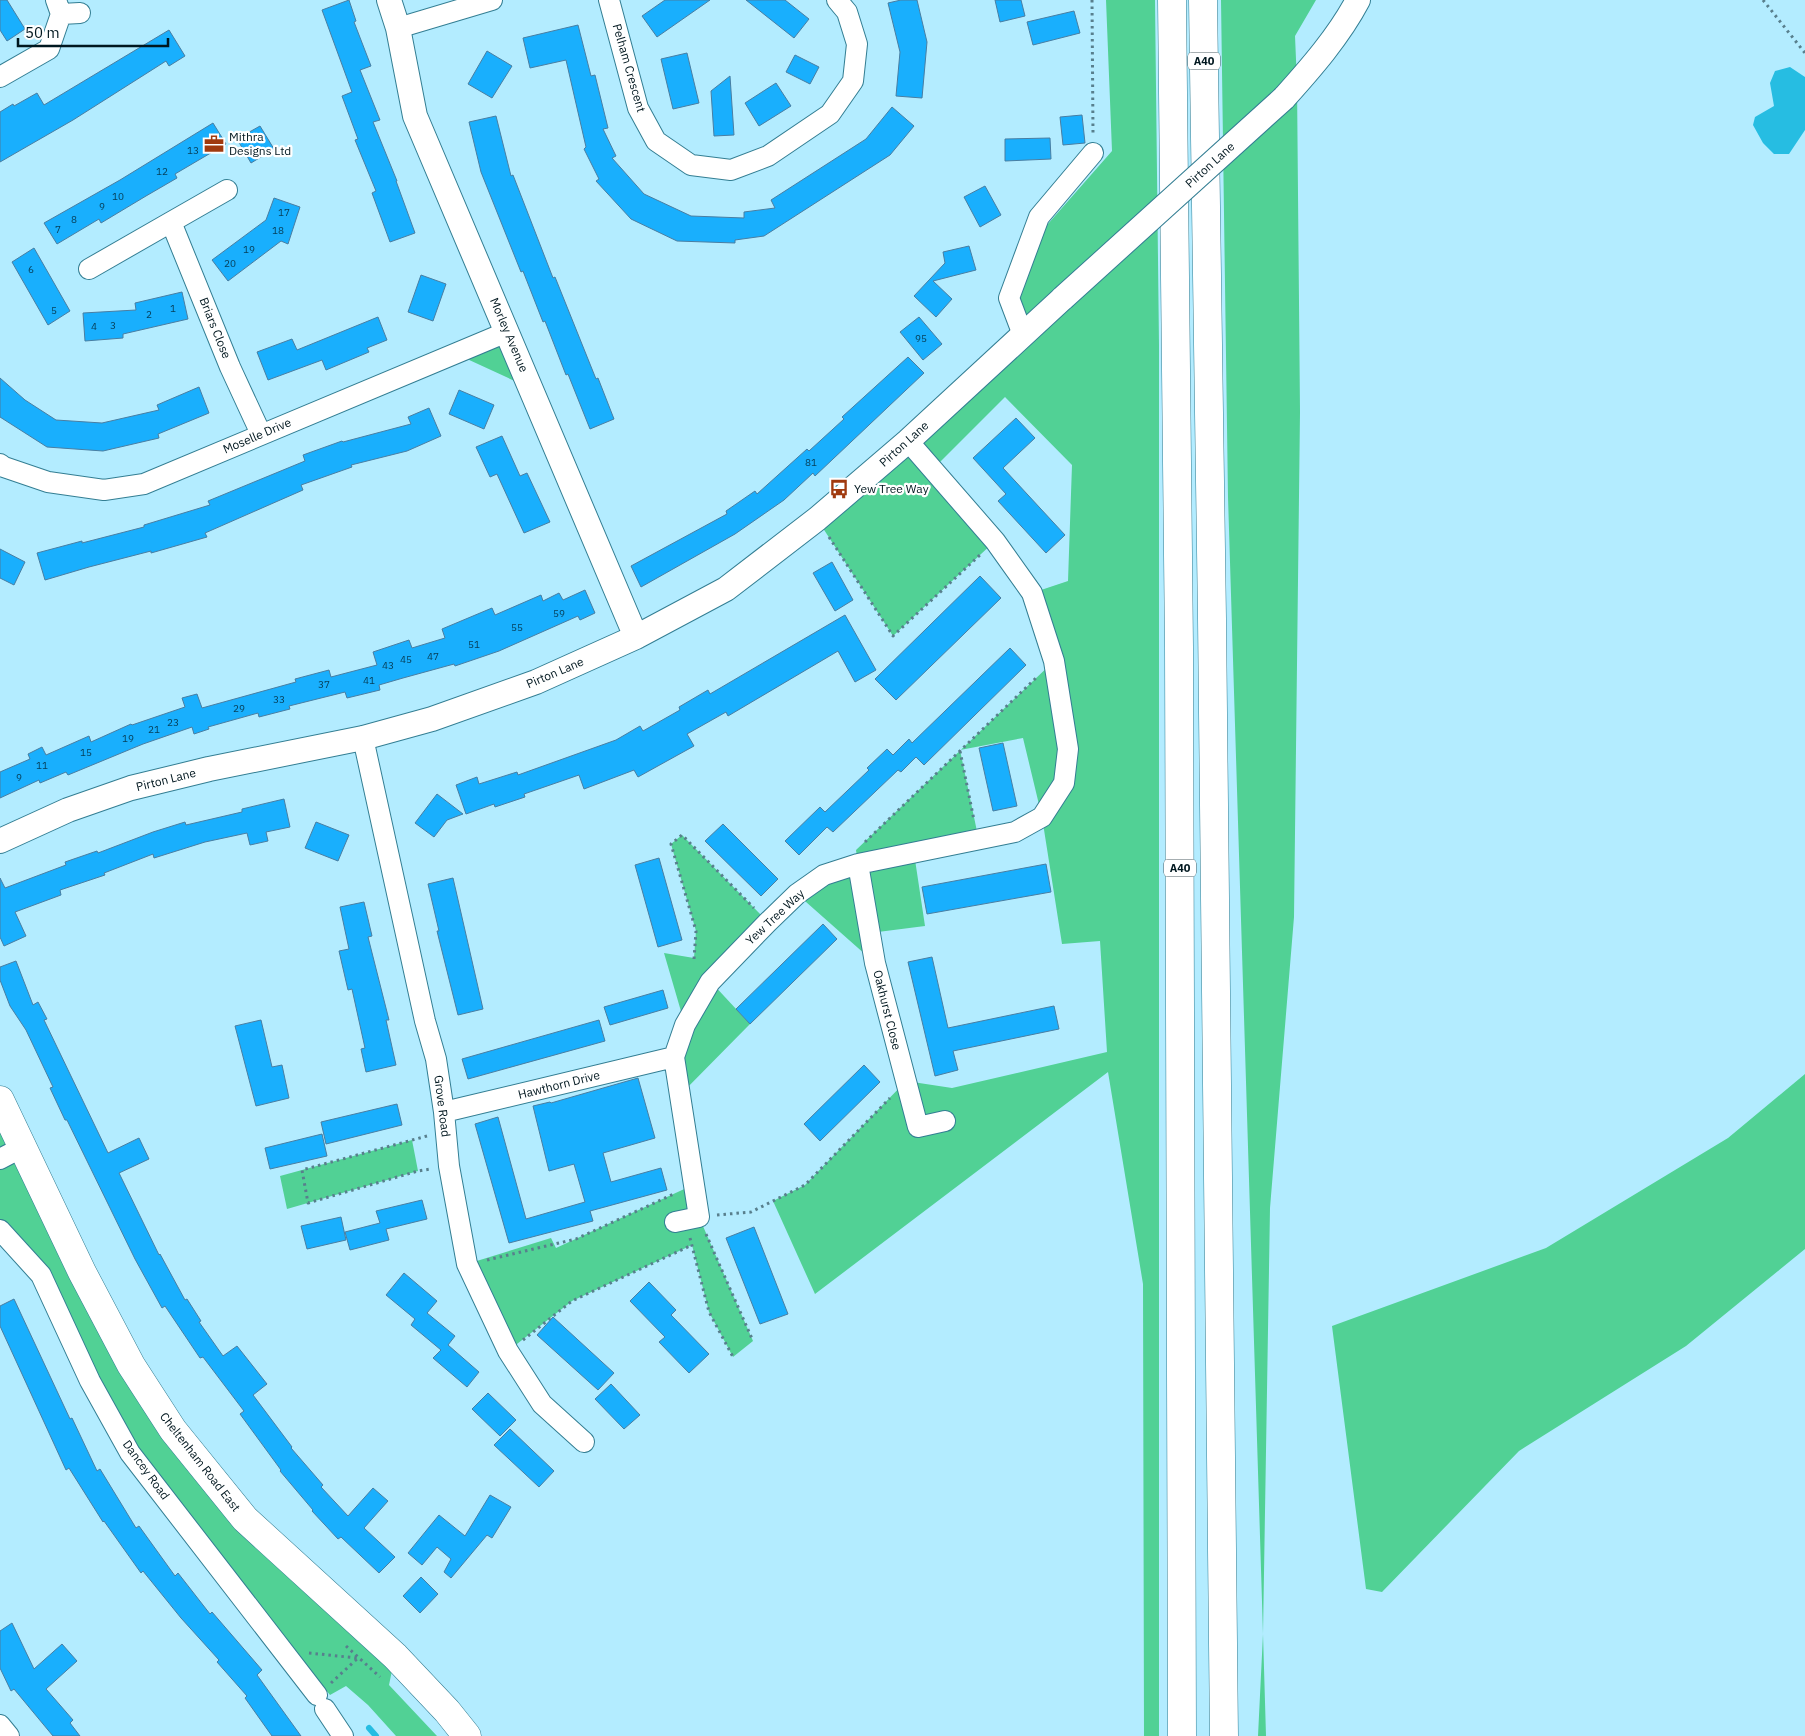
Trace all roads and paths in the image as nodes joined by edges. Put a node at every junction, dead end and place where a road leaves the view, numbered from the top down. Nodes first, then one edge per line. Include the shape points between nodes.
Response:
1 (389, 0) edge
2 (492, 0) edge
3 (609, 0) edge
4 (837, 0) edge
5 (1092, 0) edge
6 (1172, 0) edge
7 (1203, 0) edge
8 (1358, 0) edge
9 (1763, 0) edge
10 (65, 9) edge
11 (398, 28) junction
12 (1805, 53) edge
13 (0, 77) edge
14 (1093, 153) joint
15 (227, 190) dead end
16 (171, 222) junction
17 (88, 269) dead end
18 (507, 332) junction
19 (1023, 335) junction
20 (261, 434) junction
21 (908, 441) junction
22 (0, 464) edge
23 (817, 519) junction
24 (995, 541) junction
25 (636, 637) junction
26 (1054, 661) junction
27 (363, 738) junction
28 (959, 750) junction
29 (0, 841) edge
30 (979, 841) junction
31 (858, 864) junction
32 (768, 922) junction
33 (694, 959) dead end
34 (674, 1057) junction
35 (906, 1081) junction
36 (0, 1100) edge
37 (945, 1121) dead end
38 (445, 1122) junction
39 (11, 1153) edge
40 (449, 1166) junction
41 (694, 1185) junction
42 (687, 1220) junction
43 (0, 1230) edge
44 (692, 1245) junction
45 (467, 1264) junction
46 (753, 1341) dead end
47 (508, 1351) junction
48 (732, 1357) dead end
49 (584, 1442) dead end
50 (283, 1650) junction
51 (321, 1702) junction
52 (0, 1725) edge
53 (9, 1736) edge
54 (343, 1736) edge
55 (467, 1736) edge
56 (1182, 1736) edge
57 (1224, 1736) edge

1 - 11 street, Morley Avenue
2 - 11 street
3 - 4 street, Pelham Crescent via 638,108 656,141 690,164 731,170 768,156 830,114 852,81 857,44 847,12
5 - 14 path
6 - 56 main road, A40 via 1179,647
7 - 57 main road, A40
8 - 19 street, Pirton Lane, bridge via 1317,59 1284,98
9 - 12 path
10 - 13 street via 48,49
11 - 18 street, Morley Avenue via 415,116
14 - 19 street via 1039,217 1009,298
15 - 16 street
16 - 17 street
16 - 20 street, Briars Close
18 - 20 street, Moselle Drive
18 - 25 street, Morley Avenue
19 - 21 street, Pirton Lane
20 - 22 street, Moselle Drive via 144,484 104,490 48,482
21 - 23 street, Pirton Lane
21 - 24 street, Yew Tree Way
23 - 24 path via 893,636
23 - 25 street, Pirton Lane via 726,589
24 - 26 street, Yew Tree Way via 1032,593
25 - 27 street, Pirton Lane via 536,682 432,719
26 - 28 path
26 - 30 street, Yew Tree Way via 1068,749 1064,783 1042,817 1015,832
27 - 29 street, Pirton Lane via 131,788 68,810
27 - 38 street, Grove Road via 436,1059
28 - 30 path
28 - 31 path via 856,850
30 - 31 street, Yew Tree Way
31 - 32 street, Yew Tree Way via 824,876 797,894
31 - 35 street, Oakhurst Close via 876,963
32 - 33 path via 682,835 671,844 696,931
32 - 34 street, Yew Tree Way via 710,982 685,1025
34 - 38 street, Hawthorn Drive
34 - 41 street, Yew Tree Way
35 - 37 street, Oakhurst Close via 918,1127
35 - 42 path via 805,1185 752,1212
36 - 39 main road, Cheltenham Road East
38 - 40 street, Grove Road
38 - 40 path via 302,1170 308,1203 418,1171
39 - 55 main road, Cheltenham Road East via 82,1272 127,1357 173,1430 245,1519 394,1656
40 - 45 street, Grove Road
41 - 42 street, Yew Tree Way
41 - 45 path via 576,1239
42 - 44 path
42 - 46 path
43 - 50 street, Dancey Road via 41,1275 90,1381 130,1453
44 - 47 path via 572,1301
44 - 48 path via 709,1312
45 - 47 street, Grove Road
47 - 49 street, Grove Road via 542,1404
50 - 51 street, Dancey Road
50 - 51 path via 358,1658
51 - 54 street, Dancey Road
52 - 53 street

